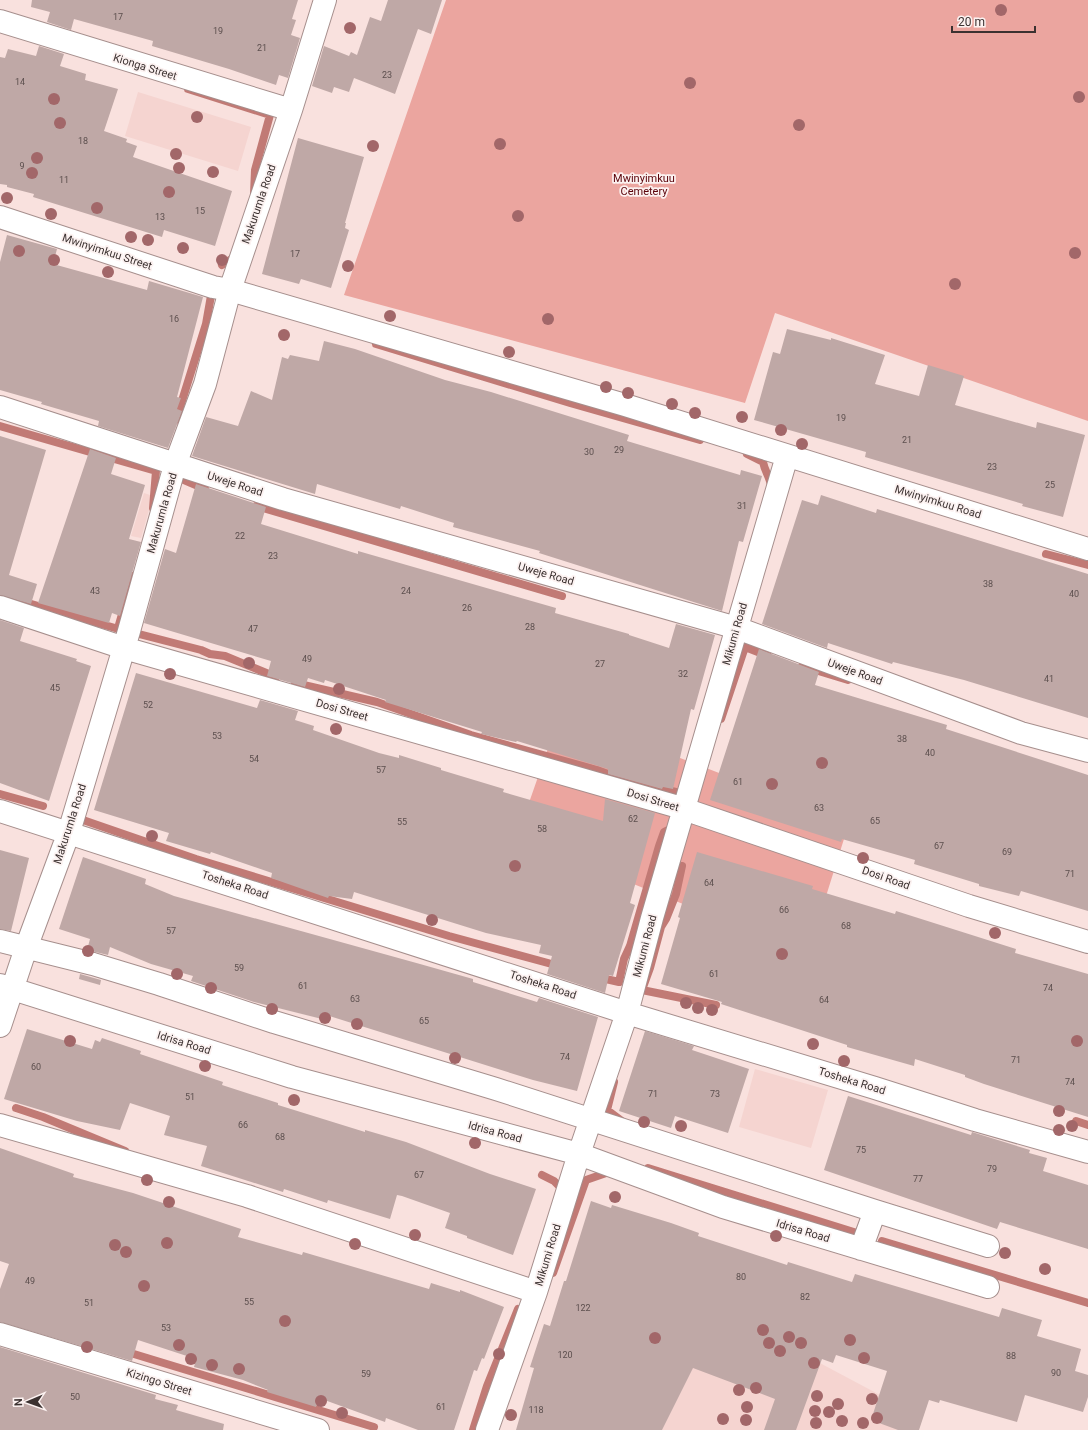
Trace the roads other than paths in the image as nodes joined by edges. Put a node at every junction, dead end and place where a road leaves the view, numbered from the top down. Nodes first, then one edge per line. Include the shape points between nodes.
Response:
1 (325, 0) edge
2 (0, 21) edge
3 (291, 110) junction
4 (0, 217) edge
5 (222, 288) junction
6 (0, 407) edge
7 (787, 456) junction
8 (175, 465) junction
9 (1088, 549) edge
10 (0, 607) edge
11 (737, 628) junction
12 (124, 648) junction
13 (1088, 751) edge
14 (685, 810) junction
15 (0, 811) edge
16 (69, 832) junction
17 (0, 941) edge
18 (1088, 942) edge
19 (26, 948) junction
20 (6, 988) edge
21 (627, 1013) junction
22 (0, 1026) edge
23 (591, 1121) junction
24 (0, 1125) edge
25 (1088, 1152) edge
26 (579, 1154) junction
27 (875, 1212) junction
28 (988, 1246) dead end
29 (861, 1249) junction
30 (988, 1287) dead end
31 (536, 1292) junction
32 (0, 1334) edge
33 (318, 1430) edge
34 (487, 1430) edge

1 - 3 street, Makurumla Road
2 - 3 street, Kionga Street
3 - 5 street, Makurumla Road
4 - 5 street, Mwinyimkuu Street
5 - 7 street, Mwinyimkuu Street via 625,405
5 - 8 street, Makurumla Road via 205,384
6 - 8 street, Uweje Road
7 - 9 street, Mwinyimkuu Road
7 - 11 street, Mikumi Road
8 - 11 street, Uweje Road via 372,525
8 - 12 street, Makurumla Road
10 - 12 street, Dosi Street
11 - 13 street, Uweje Road via 1020,733
11 - 14 street, Mikumi Road
12 - 14 street, Dosi Street
12 - 16 street, Makurumla Road
14 - 18 street, Dosi Road via 969,906
14 - 21 street, Mikumi Road via 652,918
15 - 16 street, Tosheka Road
16 - 19 street, Makurumla Road
16 - 21 street, Tosheka Road
17 - 19 street
19 - 20 street, Makurumla Road
19 - 23 street via 115,970
20 - 22 street, Makurumla Road
20 - 26 street, Idrisa Road via 292,1077
21 - 23 street, Mikumi Road
21 - 25 street, Tosheka Road
23 - 26 street, Mikumi Road
23 - 27 street
24 - 31 street via 247,1196
26 - 29 street, Idrisa Road via 723,1207
26 - 31 street, Mikumi Road
27 - 28 street
27 - 29 street
29 - 30 street, Idrisa Road
31 - 34 street, Mikumi Road
32 - 33 street, Kizingo Street

